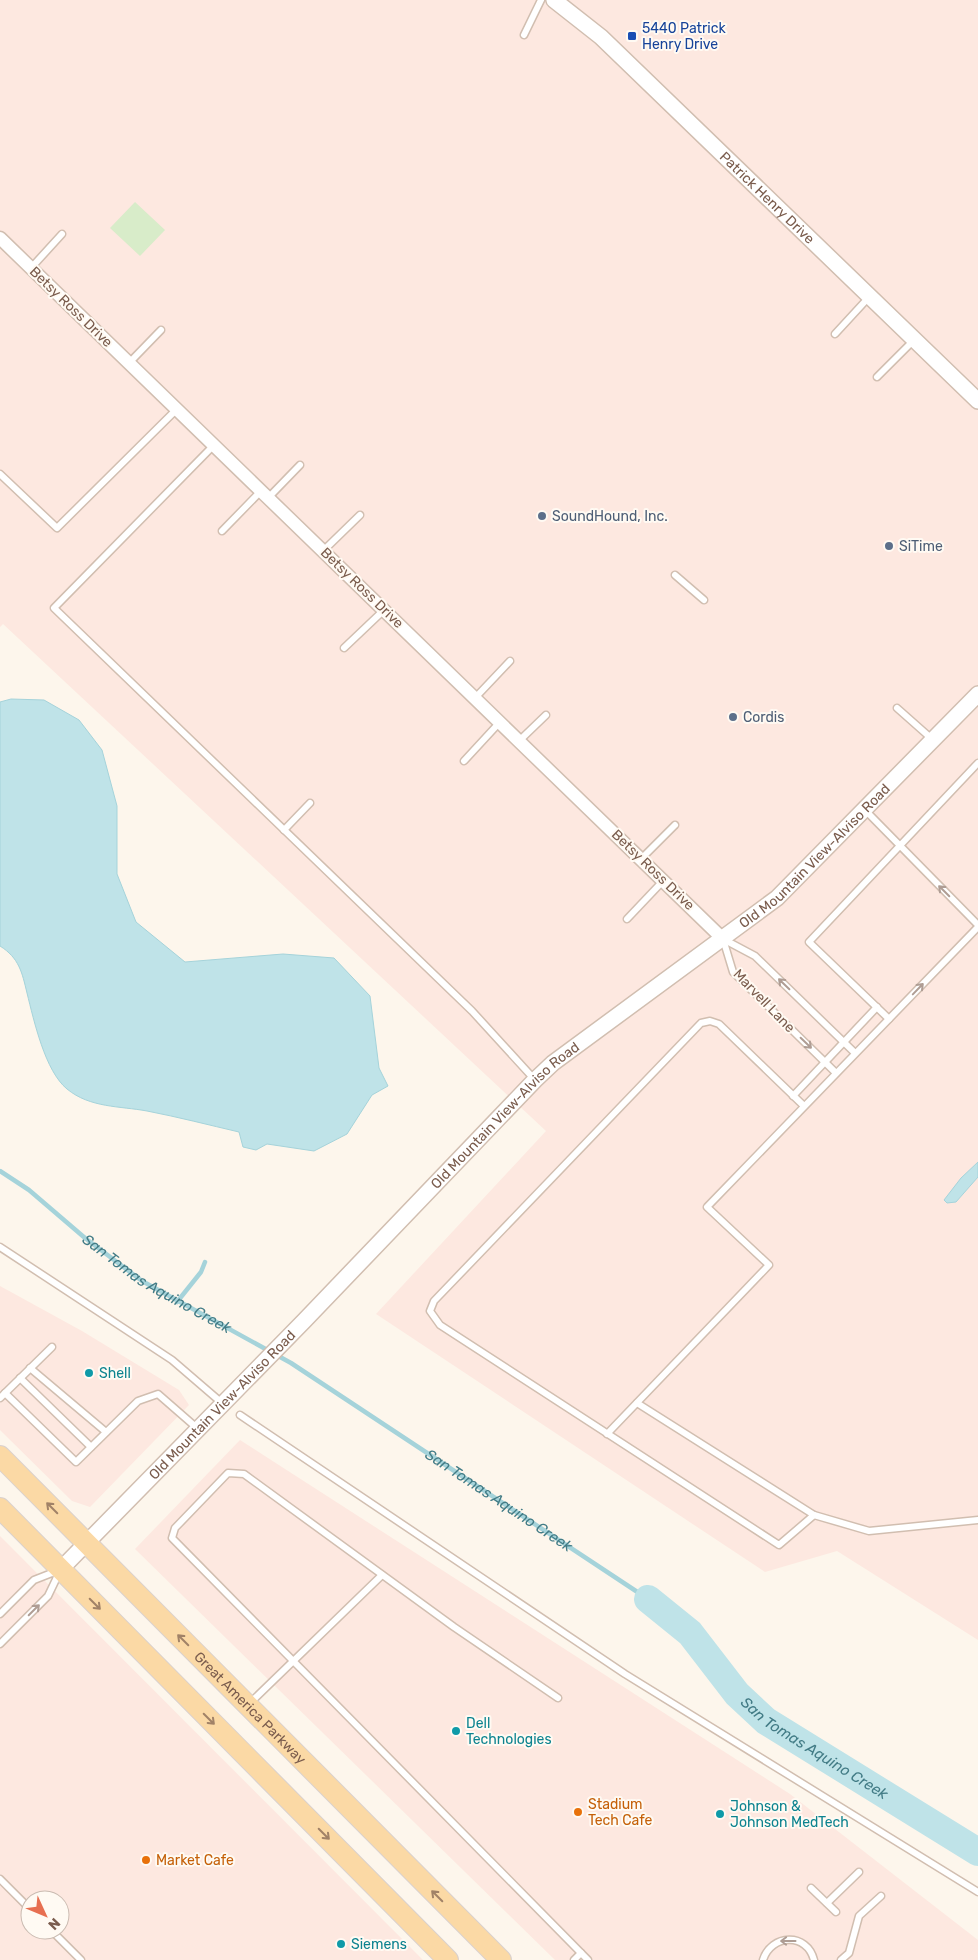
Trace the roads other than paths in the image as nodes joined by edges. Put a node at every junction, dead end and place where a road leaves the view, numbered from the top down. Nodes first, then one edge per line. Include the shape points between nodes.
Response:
1 (541, 0) edge
2 (554, 0) edge
3 (524, 34) dead end
4 (62, 234) dead end
5 (0, 238) edge
6 (30, 268) junction
7 (870, 295) junction
8 (161, 330) dead end
9 (835, 334) dead end
10 (915, 339) junction
11 (129, 363) junction
12 (877, 377) dead end
13 (978, 401) edge
14 (177, 409) junction
15 (214, 445) junction
16 (300, 465) dead end
17 (0, 474) edge
18 (265, 494) junction
19 (360, 515) dead end
20 (222, 531) dead end
21 (323, 551) junction
22 (675, 575) dead end
23 (704, 600) dead end
24 (384, 610) junction
25 (344, 648) dead end
26 (510, 661) dead end
27 (978, 694) edge
28 (475, 698) junction
29 (897, 708) dead end
30 (546, 715) dead end
31 (500, 722) junction
32 (933, 740) junction
33 (519, 741) junction
34 (464, 761) dead end
35 (978, 763) edge
36 (310, 803) dead end
37 (864, 810) junction
38 (675, 825) dead end
39 (284, 830) junction
40 (900, 847) junction
41 (641, 859) junction
42 (664, 881) junction
43 (627, 919) dead end
44 (978, 926) edge
45 (723, 939) junction
46 (877, 1007) junction
47 (889, 1019) junction
48 (844, 1042) junction
49 (855, 1053) junction
50 (825, 1062) junction
51 (836, 1073) junction
52 (535, 1080) junction
53 (793, 1096) junction
54 (804, 1106) junction
55 (0, 1247) edge
56 (52, 1346) dead end
57 (30, 1368) junction
58 (20, 1378) junction
59 (5, 1393) junction
60 (0, 1398) edge
61 (222, 1403) junction
62 (637, 1403) junction
63 (240, 1414) dead end
64 (197, 1428) junction
65 (106, 1432) junction
66 (607, 1434) junction
67 (91, 1447) junction
68 (0, 1456) edge
69 (0, 1508) edge
70 (814, 1515) junction
71 (978, 1520) edge
72 (86, 1542) junction
73 (61, 1569) junction
74 (382, 1575) junction
75 (0, 1614) edge
76 (0, 1644) edge
77 (293, 1661) junction
78 (558, 1698) dead end
79 (248, 1706) junction
80 (859, 1872) dead end
81 (0, 1879) edge
82 (812, 1888) dead end
83 (978, 1892) edge
84 (880, 1896) dead end
85 (20, 1899) edge
86 (827, 1903) junction
87 (836, 1912) dead end
88 (61, 1940) edge
89 (581, 1953) junction
90 (82, 1960) edge
91 (448, 1960) edge
92 (501, 1960) edge
93 (574, 1960) edge
94 (588, 1960) edge
95 (763, 1960) edge
96 (814, 1960) edge
97 (841, 1960) edge

1 - 3 lane
2 - 7 street, Patrick Henry Drive via 601,37
4 - 6 lane
5 - 6 street, Betsy Ross Drive
6 - 11 street, Betsy Ross Drive
7 - 9 lane
7 - 10 street, Patrick Henry Drive
8 - 11 lane
10 - 12 lane
10 - 13 street, Patrick Henry Drive
11 - 14 street, Betsy Ross Drive
14 - 15 street, Betsy Ross Drive
14 - 17 lane via 57,528
15 - 18 street, Betsy Ross Drive
15 - 39 lane via 54,608
16 - 18 lane
18 - 20 lane
18 - 21 street, Betsy Ross Drive
19 - 21 lane
21 - 24 street, Betsy Ross Drive
22 - 23 lane
24 - 25 lane
24 - 28 street, Betsy Ross Drive
26 - 28 lane
27 - 32 street, Old Mountain View-Alviso Road
28 - 31 street, Betsy Ross Drive
29 - 32 lane
30 - 33 lane
31 - 33 street, Betsy Ross Drive
31 - 34 lane
32 - 37 street, Old Mountain View-Alviso Road
33 - 41 street, Betsy Ross Drive
35 - 40 lane
36 - 39 lane
37 - 40 lane
37 - 45 street, Old Mountain View-Alviso Road via 777,898
38 - 41 lane
39 - 52 lane via 472,1011
44 -> 40 lane
40 - 46 lane via 809,942
41 - 42 street, Betsy Ross Drive
42 - 43 lane
42 - 45 street, Betsy Ross Drive
47 -> 44 lane
48 -> 45 lane, Marvell Lane via 755,956
45 -> 50 lane, Marvell Lane via 733,972
45 - 52 street, Old Mountain View-Alviso Road via 553,1063
46 - 47 lane
46 - 48 lane
47 - 49 lane
48 - 49 lane, Marvell Lane
48 - 50 lane
49 - 51 lane
50 - 51 lane, Marvell Lane
50 - 53 lane
51 - 54 lane
52 - 61 street, Old Mountain View-Alviso Road via 304,1322
53 - 54 lane
53 - 66 lane via 719,1024 701,1023 434,1301 430,1311 440,1325
54 - 62 lane via 707,1207 768,1265
55 - 61 lane via 172,1360
56 - 57 lane
57 - 58 lane
57 - 65 lane
58 - 59 lane
58 - 67 lane
59 - 60 lane
59 - 67 lane via 76,1462
61 - 64 street, Old Mountain View-Alviso Road
62 - 66 lane
62 - 70 lane
63 - 83 lane via 625,1674
64 - 65 lane via 158,1394 138,1401
64 - 72 street, Old Mountain View-Alviso Road
65 - 67 lane
66 - 70 lane via 779,1545
72 -> 68 main road, Great America Parkway
69 - 73 main road
70 - 71 lane via 869,1532
72 - 73 street, Old Mountain View-Alviso Road
79 -> 72 main road, Great America Parkway
73 - 75 lane via 34,1580
76 -> 73 lane via 48,1596
73 -> 91 main road
74 - 77 lane
74 - 77 lane via 244,1474 228,1473 175,1528 172,1538
74 - 78 lane
77 - 79 lane
77 - 89 lane
92 -> 79 main road, Great America Parkway
80 - 86 lane
81 - 85 lane
82 - 86 lane
84 - 97 lane via 858,1916 848,1953
86 - 87 lane
88 - 90 lane
89 - 93 lane
89 - 94 lane
96 -> 95 lane via 809,1949 793,1939 775,1942

